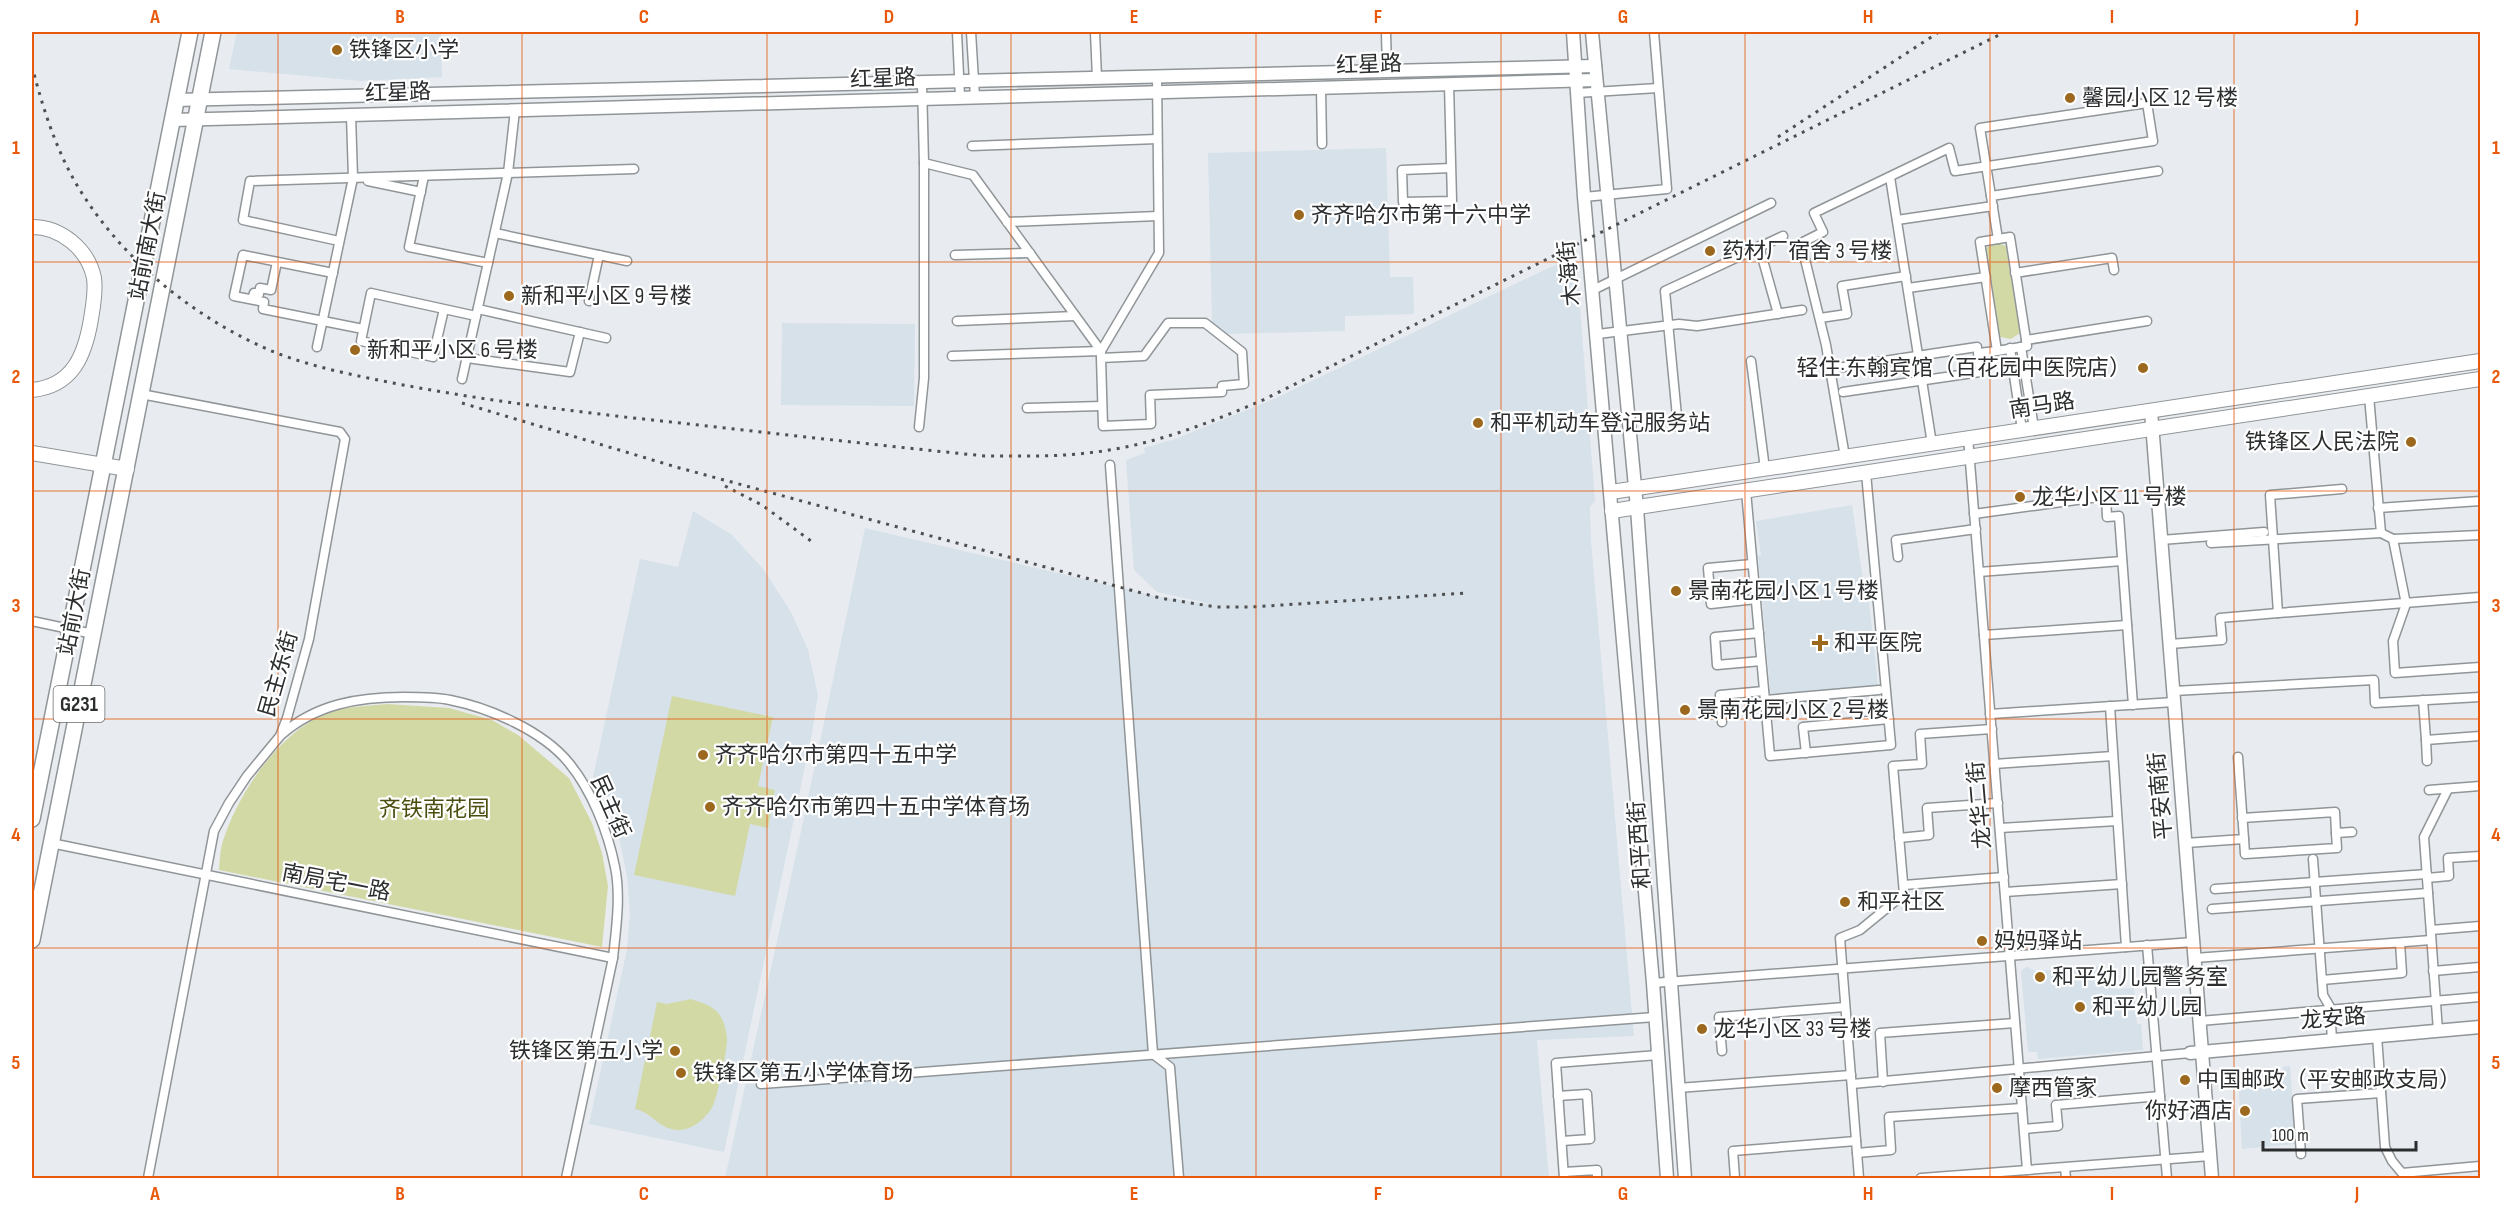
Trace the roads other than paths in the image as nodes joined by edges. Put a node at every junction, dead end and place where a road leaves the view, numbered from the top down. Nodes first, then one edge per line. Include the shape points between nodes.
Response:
1 (190, 32) edge
2 (213, 32) edge
3 (957, 32) edge
4 (971, 32) edge
5 (1095, 32) edge
6 (1386, 32) edge
7 (1573, 32) edge
8 (1592, 32) edge
9 (1654, 32) edge
10 (1575, 66) junction
11 (1595, 66) junction
12 (1387, 70) junction
13 (1156, 76) junction
14 (1096, 78) junction
15 (974, 81) junction
16 (959, 82) junction
17 (922, 83) junction
18 (1449, 84) junction
19 (1597, 86) junction
20 (1577, 87) junction
21 (1321, 88) junction
22 (1658, 88) junction
23 (1157, 92) junction
24 (975, 97) junction
25 (922, 98) junction
26 (960, 98) junction
27 (176, 100) junction
28 (199, 100) junction
29 (515, 110) junction
30 (351, 115) junction
31 (172, 120) junction
32 (195, 120) junction
33 (1157, 139) junction
34 (1322, 144) dead end
35 (972, 146) dead end
36 (924, 163) junction
37 (1986, 166) junction
38 (634, 168) dead end
39 (1451, 168) junction
40 (2158, 171) dead end
41 (508, 173) junction
42 (424, 176) junction
43 (1890, 177) junction
44 (353, 178) junction
45 (421, 192) junction
46 (1607, 194) junction
47 (1991, 195) junction
48 (1584, 197) junction
49 (1771, 203) dead end
50 (1993, 206) junction
51 (1158, 216) junction
52 (1897, 220) junction
53 (1007, 222) junction
54 (32, 227) edge
55 (495, 233) junction
56 (1783, 236) dead end
57 (1998, 239) junction
58 (339, 241) junction
59 (1759, 246) junction
60 (1029, 253) junction
61 (599, 255) junction
62 (955, 255) dead end
63 (627, 261) dead end
64 (276, 262) junction
65 (488, 263) junction
66 (2114, 270) dead end
67 (333, 273) junction
68 (2015, 273) junction
69 (1906, 276) junction
70 (1986, 277) junction
71 (1615, 278) junction
72 (1908, 288) junction
73 (1593, 290) junction
74 (252, 299) junction
75 (589, 301) dead end
76 (444, 309) junction
77 (1802, 310) dead end
78 (477, 313) junction
79 (1778, 314) junction
80 (1076, 316) junction
81 (1820, 318) junction
82 (322, 321) junction
83 (957, 321) dead end
84 (2147, 321) dead end
85 (1669, 325) junction
86 (363, 329) junction
87 (1620, 331) junction
88 (580, 332) junction
89 (1598, 334) junction
90 (606, 338) dead end
91 (2023, 343) junction
92 (317, 347) dead end
93 (1997, 347) junction
94 (2010, 348) junction
95 (1977, 350) junction
96 (1101, 355) junction
97 (951, 356) dead end
98 (1918, 356) junction
99 (467, 358) junction
100 (1751, 361) dead end
101 (2481, 361) edge
102 (1837, 368) dead end
103 (2481, 379) edge
104 (462, 380) dead end
105 (1922, 380) junction
106 (32, 390) edge
107 (1843, 392) dead end
108 (141, 394) junction
109 (2369, 396) junction
110 (1102, 406) junction
111 (1027, 408) dead end
112 (2151, 411) junction
113 (919, 427) dead end
114 (1678, 427) dead end
115 (2028, 429) junction
116 (2153, 429) junction
117 (1968, 437) junction
118 (1932, 444) junction
119 (32, 453) edge
120 (1845, 457) junction
121 (1970, 457) junction
122 (104, 465) junction
123 (1110, 465) dead end
124 (127, 469) junction
125 (1765, 469) junction
126 (1866, 473) junction
127 (1635, 489) junction
128 (2342, 489) dead end
129 (1746, 491) junction
130 (1611, 492) junction
131 (2481, 501) edge
132 (1637, 508) junction
133 (2379, 508) junction
134 (1612, 511) junction
135 (1974, 514) junction
136 (1976, 529) junction
137 (2265, 532) dead end
138 (2381, 533) junction
139 (2481, 535) edge
140 (2273, 539) junction
141 (2393, 539) junction
142 (2161, 540) junction
143 (2211, 543) dead end
144 (1898, 557) dead end
145 (2122, 561) junction
146 (1752, 564) junction
147 (1979, 572) junction
148 (2481, 597) edge
149 (1756, 599) junction
150 (2406, 604) junction
151 (2278, 613) junction
152 (32, 621) edge
153 (2127, 625) junction
154 (70, 629) junction
155 (1759, 633) junction
156 (93, 634) junction
157 (1984, 635) junction
158 (2170, 644) junction
159 (1761, 661) junction
160 (2481, 667) edge
161 (1879, 690) dead end
162 (1765, 696) junction
163 (2174, 697) junction
164 (2481, 697) edge
165 (2423, 700) junction
166 (2133, 705) junction
167 (2110, 706) junction
168 (1990, 714) junction
169 (1888, 719) junction
170 (1722, 722) dead end
171 (1992, 729) junction
172 (280, 736) junction
173 (2481, 736) edge
174 (2426, 740) junction
175 (1806, 753) junction
176 (2113, 756) junction
177 (2238, 758) dead end
178 (2427, 761) dead end
179 (1995, 764) junction
180 (2481, 786) edge
181 (2448, 789) junction
182 (2429, 790) dead end
183 (1998, 803) junction
184 (2242, 818) junction
185 (32, 819) edge
186 (2117, 821) junction
187 (2000, 828) junction
188 (2352, 832) dead end
189 (2336, 833) junction
190 (1899, 838) junction
191 (2244, 839) junction
192 (51, 843) junction
193 (2186, 843) junction
194 (2481, 856) edge
195 (2313, 859) dead end
196 (206, 874) junction
197 (2427, 876) junction
198 (2004, 877) junction
199 (2314, 882) junction
200 (2122, 884) junction
201 (1904, 885) junction
202 (2215, 889) dead end
203 (2005, 892) junction
204 (2428, 893) junction
205 (2316, 901) junction
206 (2212, 909) dead end
207 (2481, 926) edge
208 (2431, 930) junction
209 (32, 940) edge
210 (2431, 940) junction
211 (2193, 942) junction
212 (2400, 943) junction
213 (2147, 945) junction
214 (2126, 947) junction
215 (2320, 949) junction
216 (2010, 956) junction
217 (613, 958) junction
218 (2195, 958) junction
219 (2481, 967) edge
220 (1842, 969) junction
221 (2433, 971) junction
222 (2322, 980) junction
223 (1671, 982) junction
224 (1653, 983) junction
225 (2481, 997) edge
226 (2436, 1001) junction
227 (1845, 1007) junction
228 (2330, 1010) junction
229 (1655, 1017) junction
230 (2200, 1021) junction
231 (2015, 1023) junction
232 (2481, 1027) edge
233 (2438, 1030) junction
234 (2377, 1036) junction
235 (2332, 1040) junction
236 (1722, 1051) dead end
237 (2196, 1052) junction
238 (1153, 1054) junction
239 (1658, 1055) junction
240 (2157, 1056) junction
241 (2019, 1068) junction
242 (1851, 1080) junction
243 (1883, 1082) junction
244 (761, 1084) dead end
245 (1678, 1088) junction
246 (2381, 1093) junction
247 (1558, 1096) junction
248 (2160, 1096) junction
249 (2022, 1108) junction
250 (2024, 1129) junction
251 (1562, 1141) junction
252 (1856, 1141) junction
253 (1857, 1153) junction
254 (2301, 1154) dead end
255 (2210, 1156) junction
256 (2166, 1160) junction
257 (2481, 1166) edge
258 (2065, 1168) junction
259 (2027, 1170) junction
260 (1564, 1175) edge
261 (148, 1179) edge
262 (566, 1179) edge
263 (1179, 1179) edge
264 (1597, 1179) edge
265 (1667, 1179) edge
266 (1685, 1179) edge
267 (1735, 1179) edge
268 (1859, 1179) edge
269 (1921, 1179) edge
270 (2066, 1179) edge
271 (2167, 1179) edge
272 (2212, 1179) edge

1 - 27 highway, 站前南大街 / G231
2 - 28 highway, 站前南大街 / G231
3 - 16 street
4 - 15 street
5 - 14 street
6 - 12 street
7 - 10 street, 木海街
8 - 11 street, 木海街
9 - 22 street
10 - 11 street, 红星路
10 - 12 street, 红星路
10 - 20 street, 木海街
11 - 19 street, 木海街
12 - 13 street, 红星路
13 - 14 street, 红星路
13 - 23 street
14 - 15 street, 红星路
15 - 16 street, 红星路
15 - 24 street
16 - 17 street, 红星路
16 - 26 street
17 - 25 street
17 - 28 street, 红星路
18 - 20 street, 红星路
18 - 21 street, 红星路
18 - 39 street
19 - 20 street, 红星路
19 - 22 street
19 - 46 street, 木海街
20 - 48 street, 木海街
21 - 23 street, 红星路
21 - 34 street
22 - 46 street via 1667,189
23 - 24 street, 红星路
23 - 33 street
24 - 26 street, 红星路
25 - 26 street, 红星路
25 - 29 street, 红星路
25 - 36 street
27 - 28 street, 红星路
27 - 31 highway, 站前南大街 / G231
28 - 32 highway, 站前南大街 / G231
29 - 30 street, 红星路
29 - 41 street
30 - 32 street, 红星路
30 - 44 street
31 - 32 street, 红星路
31 - 122 highway, 站前南大街 / G231
32 - 108 highway, 站前南大街 / G231
33 - 35 street
33 - 51 street
36 - 53 street via 973,175
36 - 113 street via 924,378
37 - 37 street via 1980,128 2147,103 2153,141
37 - 43 street via 1955,171 1949,148
37 - 47 street
38 - 41 street
39 - 39 street via 1452,201 1403,202 1402,170
40 - 47 street
41 - 42 street
41 - 55 street
42 - 44 street
42 - 45 street
43 - 52 street
43 - 81 street via 1814,213 1823,232 1801,243
44 - 45 street
44 - 58 street
44 - 58 street via 250,181 243,220
45 - 65 street via 409,247
46 - 48 street
46 - 71 street, 木海街
47 - 50 street
48 - 73 street, 木海街
49 - 71 street
50 - 52 street
50 - 57 street
51 - 53 street
51 - 96 street via 1159,253
52 - 69 street
53 - 60 street
54 - 106 main road via 48,229 73,242 89,264 95,291 86,346 77,364 55,383
55 - 61 street
55 - 65 street
56 - 59 street
57 - 68 street via 2010,237
57 - 70 street via 1980,242
58 - 67 street
59 - 79 street
59 - 85 street via 1665,291
60 - 62 street
60 - 80 street
61 - 63 street
61 - 75 street
64 - 67 street
64 - 74 street via 271,290 260,288
64 - 74 street via 243,255 234,296
65 - 78 street
66 - 68 street via 2112,258
67 - 82 street
68 - 91 street
69 - 72 street
69 - 81 street via 1842,286 1847,314
70 - 72 street
70 - 93 street
71 - 73 street
71 - 87 street, 木海街
72 - 98 street
73 - 89 street, 木海街
74 - 82 street via 264,302 262,309
76 - 78 street
76 - 86 street via 371,293
76 - 86 street via 433,357 361,341
77 - 79 street
78 - 88 street
78 - 99 street
79 - 85 street via 1697,326
80 - 83 street
80 - 96 street
81 - 120 street
82 - 86 street
82 - 92 street
84 - 91 street
85 - 87 street
85 - 114 street
87 - 89 street
87 - 127 street, 木海街
88 - 90 street
88 - 99 street via 570,372
89 - 130 street, 木海街
91 - 94 street
91 - 115 street
93 - 94 street
93 - 95 street
94 - 115 street
95 - 98 street
95 - 105 street via 1980,372
96 - 97 street
96 - 110 street
96 - 110 street via 1144,356 1168,324 1205,323 1242,352 1244,384 1222,386 1222,392 1150,395 1151,424 1103,426
98 - 102 street
98 - 105 street
99 - 104 street
100 - 125 street
101 - 112 main road, 南马路
103 - 109 main road, 南马路
105 - 107 street
105 - 118 street
108 - 124 highway, 站前南大街 / G231
108 - 172 street, 民主东街 via 340,432 345,439 309,639
109 - 116 main road, 南马路
109 - 133 street
110 - 111 street
112 - 115 main road, 南马路
112 - 116 street, 平安南街
115 - 117 main road, 南马路
116 - 121 main road, 南马路
116 - 142 street, 平安南街
117 - 118 main road, 南马路
117 - 121 street, 龙华二街
118 - 120 main road, 南马路
119 - 122 main road
120 - 125 main road, 南马路
121 - 126 main road, 南马路
121 - 135 street, 龙华二街
122 - 124 main road
122 - 154 highway, 站前大街 / G231
123 - 238 street
124 - 156 highway, 站前大街 / G231
125 - 127 main road, 南马路
126 - 129 main road, 南马路
126 - 169 street
127 - 130 main road, 南马路
127 - 132 street, 木海街
128 - 140 street via 2270,495
129 - 132 main road, 南马路
129 - 146 street
130 - 134 street, 木海街
131 - 133 street
132 - 134 main road, 南马路
132 - 223 street, 和平西街
133 - 138 street
134 - 224 street, 和平西街
135 - 136 street, 龙华二街
135 - 145 street via 2106,496 2107,517 2119,516
136 - 144 street via 1896,540
136 - 147 street, 龙华二街
137 - 142 street
138 - 140 street
138 - 141 street
139 - 141 street
140 - 143 street
140 - 151 street
141 - 150 street
142 - 158 street, 平安南街
145 - 147 street
145 - 153 street
146 - 149 street
146 - 149 street via 1708,568 1711,604
147 - 157 street, 龙华二街
148 - 150 street
149 - 155 street
150 - 151 street
150 - 160 street via 2393,641 2395,673
151 - 158 street via 2220,618 2222,640
152 - 154 street
153 - 157 street
153 - 166 street
154 - 156 street
154 - 185 highway, 站前大街 / G231
155 - 159 street
155 - 159 street via 1715,637 1717,664
156 - 192 highway, 站前大街 / G231
157 - 168 street, 龙华二街
158 - 163 street, 平安南街
159 - 162 street
161 - 162 street
162 - 170 street via 1720,695
162 - 175 street via 1770,756
163 - 165 street via 2374,680 2375,703
163 - 166 street
163 - 193 street, 平安南街
164 - 165 street
165 - 174 street
166 - 167 street
167 - 168 street
167 - 176 street
168 - 171 street, 龙华二街
169 - 175 street via 1891,745
169 - 175 street via 1803,727
171 - 179 street, 龙华二街
171 - 190 street via 1920,735 1922,764 1893,766
172 - 196 street, 民主东街 via 229,802 214,831
172 - 217 street, 民主街 via 296,722 325,707 372,697 407,697 448,700 488,710 548,744 569,762 588,791 608,841 617,898
173 - 174 street
174 - 178 street
176 - 179 street
176 - 186 street
177 - 184 street
179 - 183 street, 龙华二街
180 - 181 street
181 - 182 street
181 - 197 street via 2424,837
183 - 187 street, 龙华二街
183 - 190 street via 1927,808 1929,835
184 - 189 street via 2335,812
184 - 191 street
186 - 187 street
186 - 200 street
187 - 198 street, 龙华二街
188 - 189 street
189 - 191 street via 2337,848 2245,854
190 - 201 street
191 - 193 street
192 - 196 street, 南局宅一路
192 - 209 highway, 站前大街 / G231
193 - 211 street, 平安南街
194 - 197 street via 2448,858 2449,876
195 - 199 street
196 - 217 street, 南局宅一路
196 - 261 street, 民主东街
197 - 199 street
197 - 204 street
198 - 201 street
198 - 203 street, 龙华二街
199 - 202 street
199 - 205 street
200 - 203 street
200 - 214 street
201 - 220 street via 1904,894 1860,930 1840,938
203 - 216 street, 龙华二街
204 - 205 street
204 - 208 street
205 - 206 street
205 - 215 street
207 - 208 street
208 - 210 street
210 - 212 street
210 - 221 street
211 - 213 street
211 - 218 street, 平安南街
212 - 215 street
212 - 222 street via 2402,974
213 - 214 street
213 - 240 street
214 - 216 street
215 - 218 street
215 - 222 street
216 - 220 street
216 - 231 street, 龙华二街
217 - 262 street, 民主街
218 - 230 street, 平安南街
219 - 221 street
220 - 223 street
220 - 227 street
221 - 226 street
222 - 228 street
223 - 224 street
223 - 245 street, 和平西街
224 - 229 street, 和平西街
225 - 226 street
226 - 228 street
226 - 233 street
227 - 236 street via 1719,1017
227 - 242 street
228 - 230 street
228 - 235 street
229 - 238 street
229 - 239 street, 和平西街
230 - 237 street, 平安南街
231 - 241 street, 龙华二街
231 - 243 street via 1880,1032
232 - 233 street, 龙安路
233 - 234 street, 龙安路
234 - 235 street, 龙安路
234 - 246 street
235 - 237 street, 龙安路
237 - 240 street
237 - 255 street, 平安南街
238 - 244 street
238 - 263 street via 1170,1067
239 - 247 street via 1556,1063
239 - 265 street, 和平西街
240 - 241 street
240 - 248 street
241 - 243 street
241 - 249 street, 龙华二街
242 - 243 street
242 - 245 street
242 - 252 street
245 - 266 street, 和平西街
246 - 254 street via 2296,1100
246 - 257 street via 2385,1147 2402,1173
247 - 251 street
247 - 251 street via 1587,1094 1590,1139
248 - 250 street via 2056,1105 2058,1126
248 - 256 street
249 - 250 street, 龙华二街
249 - 253 street via 1889,1117 1891,1150
250 - 259 street, 龙华二街
251 - 260 street
252 - 253 street
252 - 267 street via 1733,1151
253 - 268 street
255 - 256 street
255 - 272 street, 平安南街
256 - 258 street
256 - 271 street
258 - 259 street
258 - 270 street
259 - 269 street
260 - 264 street via 1597,1170

